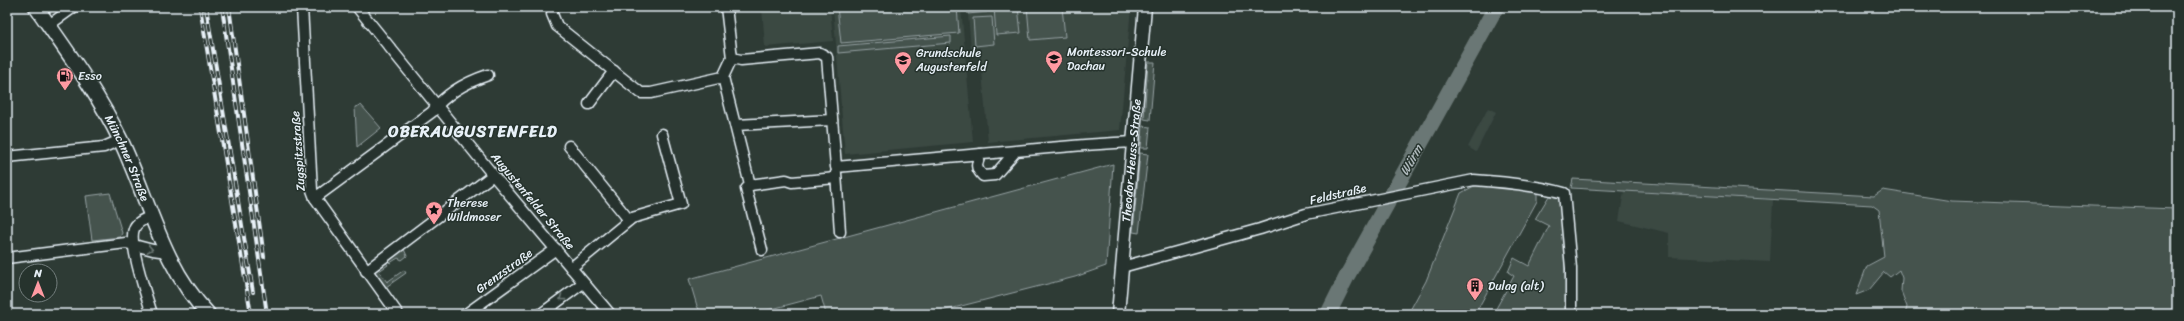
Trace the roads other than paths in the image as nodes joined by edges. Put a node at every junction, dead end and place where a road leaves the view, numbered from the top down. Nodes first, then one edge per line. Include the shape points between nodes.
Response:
1 (36, 7) edge
2 (74, 7) edge
3 (302, 7) edge
4 (357, 7) edge
5 (553, 7) edge
6 (726, 7) edge
7 (1145, 7) edge
8 (49, 25) junction
9 (732, 58) junction
10 (614, 71) junction
11 (488, 75) dead end
12 (723, 77) junction
13 (437, 104) junction
14 (588, 104) dead end
15 (832, 120) junction
16 (736, 125) junction
17 (662, 134) dead end
18 (120, 140) junction
19 (1134, 142) junction
20 (569, 146) dead end
21 (1016, 151) junction
22 (982, 154) junction
23 (7, 157) edge
24 (836, 167) junction
25 (493, 175) junction
26 (836, 178) junction
27 (750, 185) junction
28 (315, 198) junction
29 (151, 216) junction
30 (629, 220) junction
31 (840, 232) dead end
32 (134, 246) junction
33 (556, 249) junction
34 (762, 250) dead end
35 (167, 252) junction
36 (7, 258) edge
37 (1122, 267) junction
38 (572, 268) junction
39 (366, 271) junction
40 (583, 282) junction
41 (152, 314) edge
42 (208, 314) edge
43 (398, 314) edge
44 (466, 314) edge
45 (541, 314) edge
46 (610, 314) edge
47 (1118, 314) edge
48 (1571, 314) edge

1 - 8 main road, Münchner Straße
2 - 8 street
3 - 28 street, Zugspitzstraße via 312,190
4 - 13 street, Augustenfelder Straße
5 - 10 street via 552,14 557,26
6 - 9 street
7 - 19 street, Theodor-Heuss-Straße
8 - 18 main road, Münchner Straße via 98,99
9 - 12 street
9 - 15 street via 741,60 820,53 824,55 827,57
10 - 12 street via 641,93
10 - 14 street
11 - 13 street via 470,81
12 - 16 street
13 - 25 street, Augustenfelder Straße
13 - 28 street via 432,112
15 - 16 street
15 - 24 street
16 - 27 street
17 - 30 street via 681,204
18 - 23 street via 104,147
18 - 29 main road, Münchner Straße
19 - 21 street
19 - 37 street, Theodor-Heuss-Straße
20 - 30 street
21 - 22 street
21 - 22 street via 1000,171 989,177 983,176 976,168
22 - 24 street
24 - 26 street
25 - 33 street, Augustenfelder Straße
25 - 39 street
26 - 27 street via 792,182 786,180
26 - 31 street
27 - 34 street via 746,189
28 - 39 street, Zugspitzstraße
29 - 32 street via 136,225 133,230
29 - 35 main road, Münchner Straße
30 - 38 street
32 -> 35 street
32 - 36 street via 126,243
32 - 41 street
33 - 38 street, Augustenfelder Straße
33 - 44 street, Grenzstraße
35 - 42 main road, Münchner Straße via 181,279
37 - 47 street, Theodor-Heuss-Straße
37 - 48 street, Feldstraße via 1306,214 1474,180 1545,188 1564,193 1571,268
38 - 40 street, Augustenfelder Straße
39 - 43 street, Zugspitzstraße
40 -> 45 street
40 - 46 street, Augustenfelder Straße

